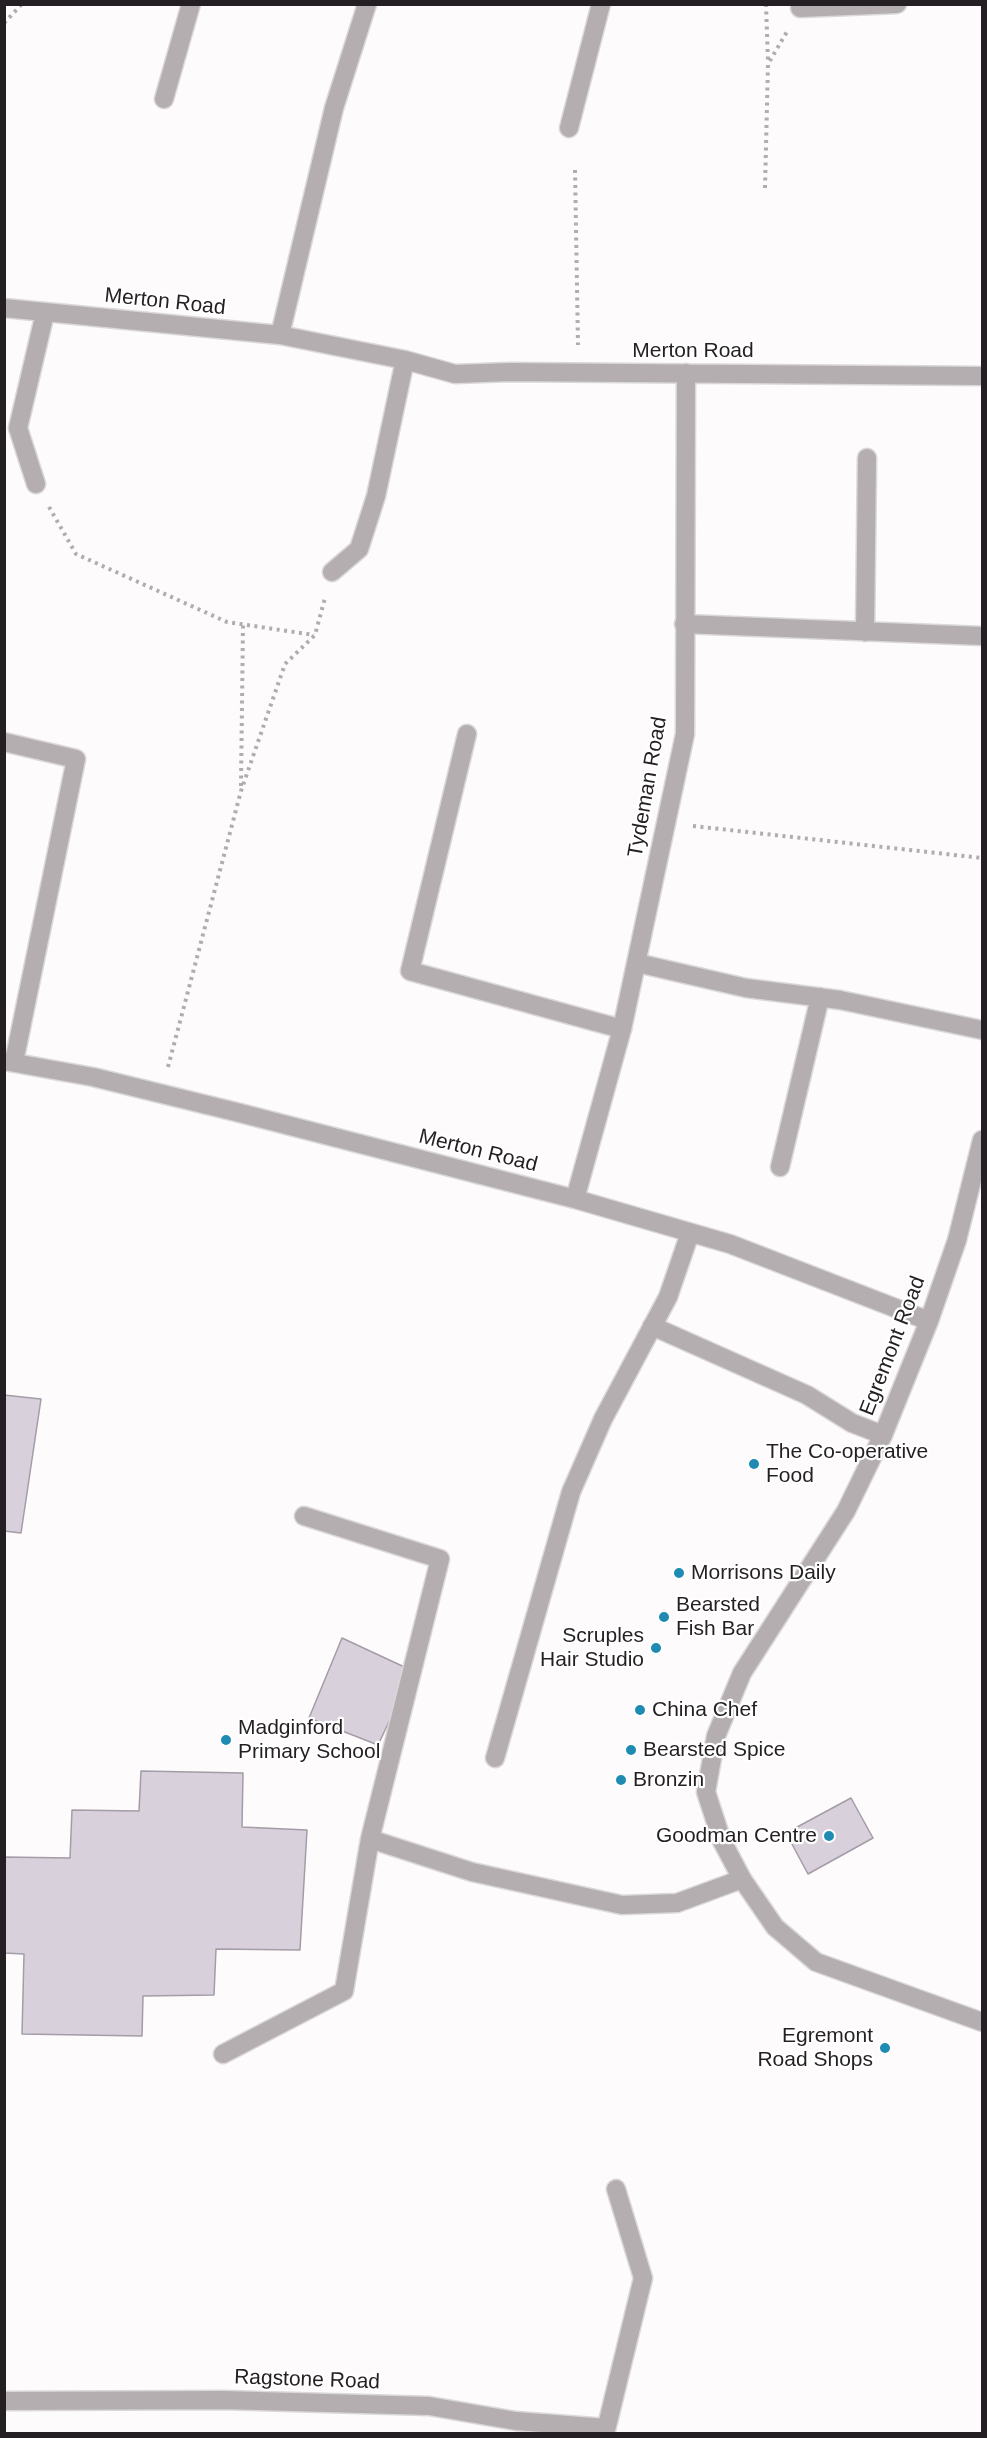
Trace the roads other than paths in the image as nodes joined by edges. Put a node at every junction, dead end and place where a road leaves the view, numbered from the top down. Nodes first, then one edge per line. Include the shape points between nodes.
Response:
1 (190, 4) edge
2 (367, 4) edge
3 (601, 4) edge
4 (897, 4) edge
5 (800, 6) edge
6 (164, 99) dead end
7 (569, 128) dead end
8 (4, 308) edge
9 (45, 313) junction
10 (280, 335) junction
11 (405, 360) junction
12 (686, 373) junction
13 (982, 376) edge
14 (867, 458) dead end
15 (36, 484) road end
16 (332, 572) road end
17 (684, 624) junction
18 (864, 632) junction
19 (982, 636) edge
20 (467, 734) dead end
21 (4, 742) edge
22 (637, 963) junction
23 (820, 997) junction
24 (622, 1029) junction
25 (982, 1030) edge
26 (9, 1062) edge
27 (982, 1140) edge
28 (780, 1167) dead end
29 (575, 1199) junction
30 (690, 1233) junction
31 (929, 1321) junction
32 (652, 1326) junction
33 (883, 1435) junction
34 (304, 1516) dead end
35 (495, 1758) dead end
36 (370, 1839) junction
37 (742, 1880) junction
38 (982, 2022) edge
39 (223, 2054) dead end
40 (616, 2189) dead end
41 (4, 2401) edge
42 (605, 2431) edge

1 - 6 street
2 - 10 street via 334,108
3 - 7 street
4 - 5 street
8 - 9 street, Merton Road
9 - 10 street, Merton Road
9 - 15 street via 18,428
10 - 11 street, Merton Road
11 - 12 street, Merton Road via 455,374
11 - 16 street via 376,496 359,549
12 - 13 street, Merton Road
12 - 17 street, Tydeman Road
14 - 18 street
17 - 18 street
17 - 22 street, Tydeman Road via 685,734
18 - 19 street
20 - 24 street via 410,971
21 - 26 street via 76,759
22 - 23 street via 746,988
22 - 24 street, Tydeman Road
23 - 25 street
23 - 28 street
24 - 29 street, Tydeman Road
26 - 29 street, Merton Road via 161,1094
27 - 31 street, Egremont Road via 957,1240
29 - 30 street, Merton Road
30 - 31 street, Merton Road via 730,1244
30 - 32 street via 668,1297
31 - 33 street, Egremont Road
32 - 33 street via 807,1395 852,1423
32 - 35 street via 603,1419 571,1492
33 - 37 street, Egremont Road via 846,1511 742,1673 716,1736 706,1792 722,1841
34 - 36 street via 440,1559
36 - 37 street via 472,1872 622,1905 677,1904
36 - 39 street via 344,1991
37 - 38 street, Egremont Road via 775,1927 816,1962
40 - 42 street, Ragstone Road via 644,2278
41 - 42 street, Ragstone Road via 224,2400 429,2406

